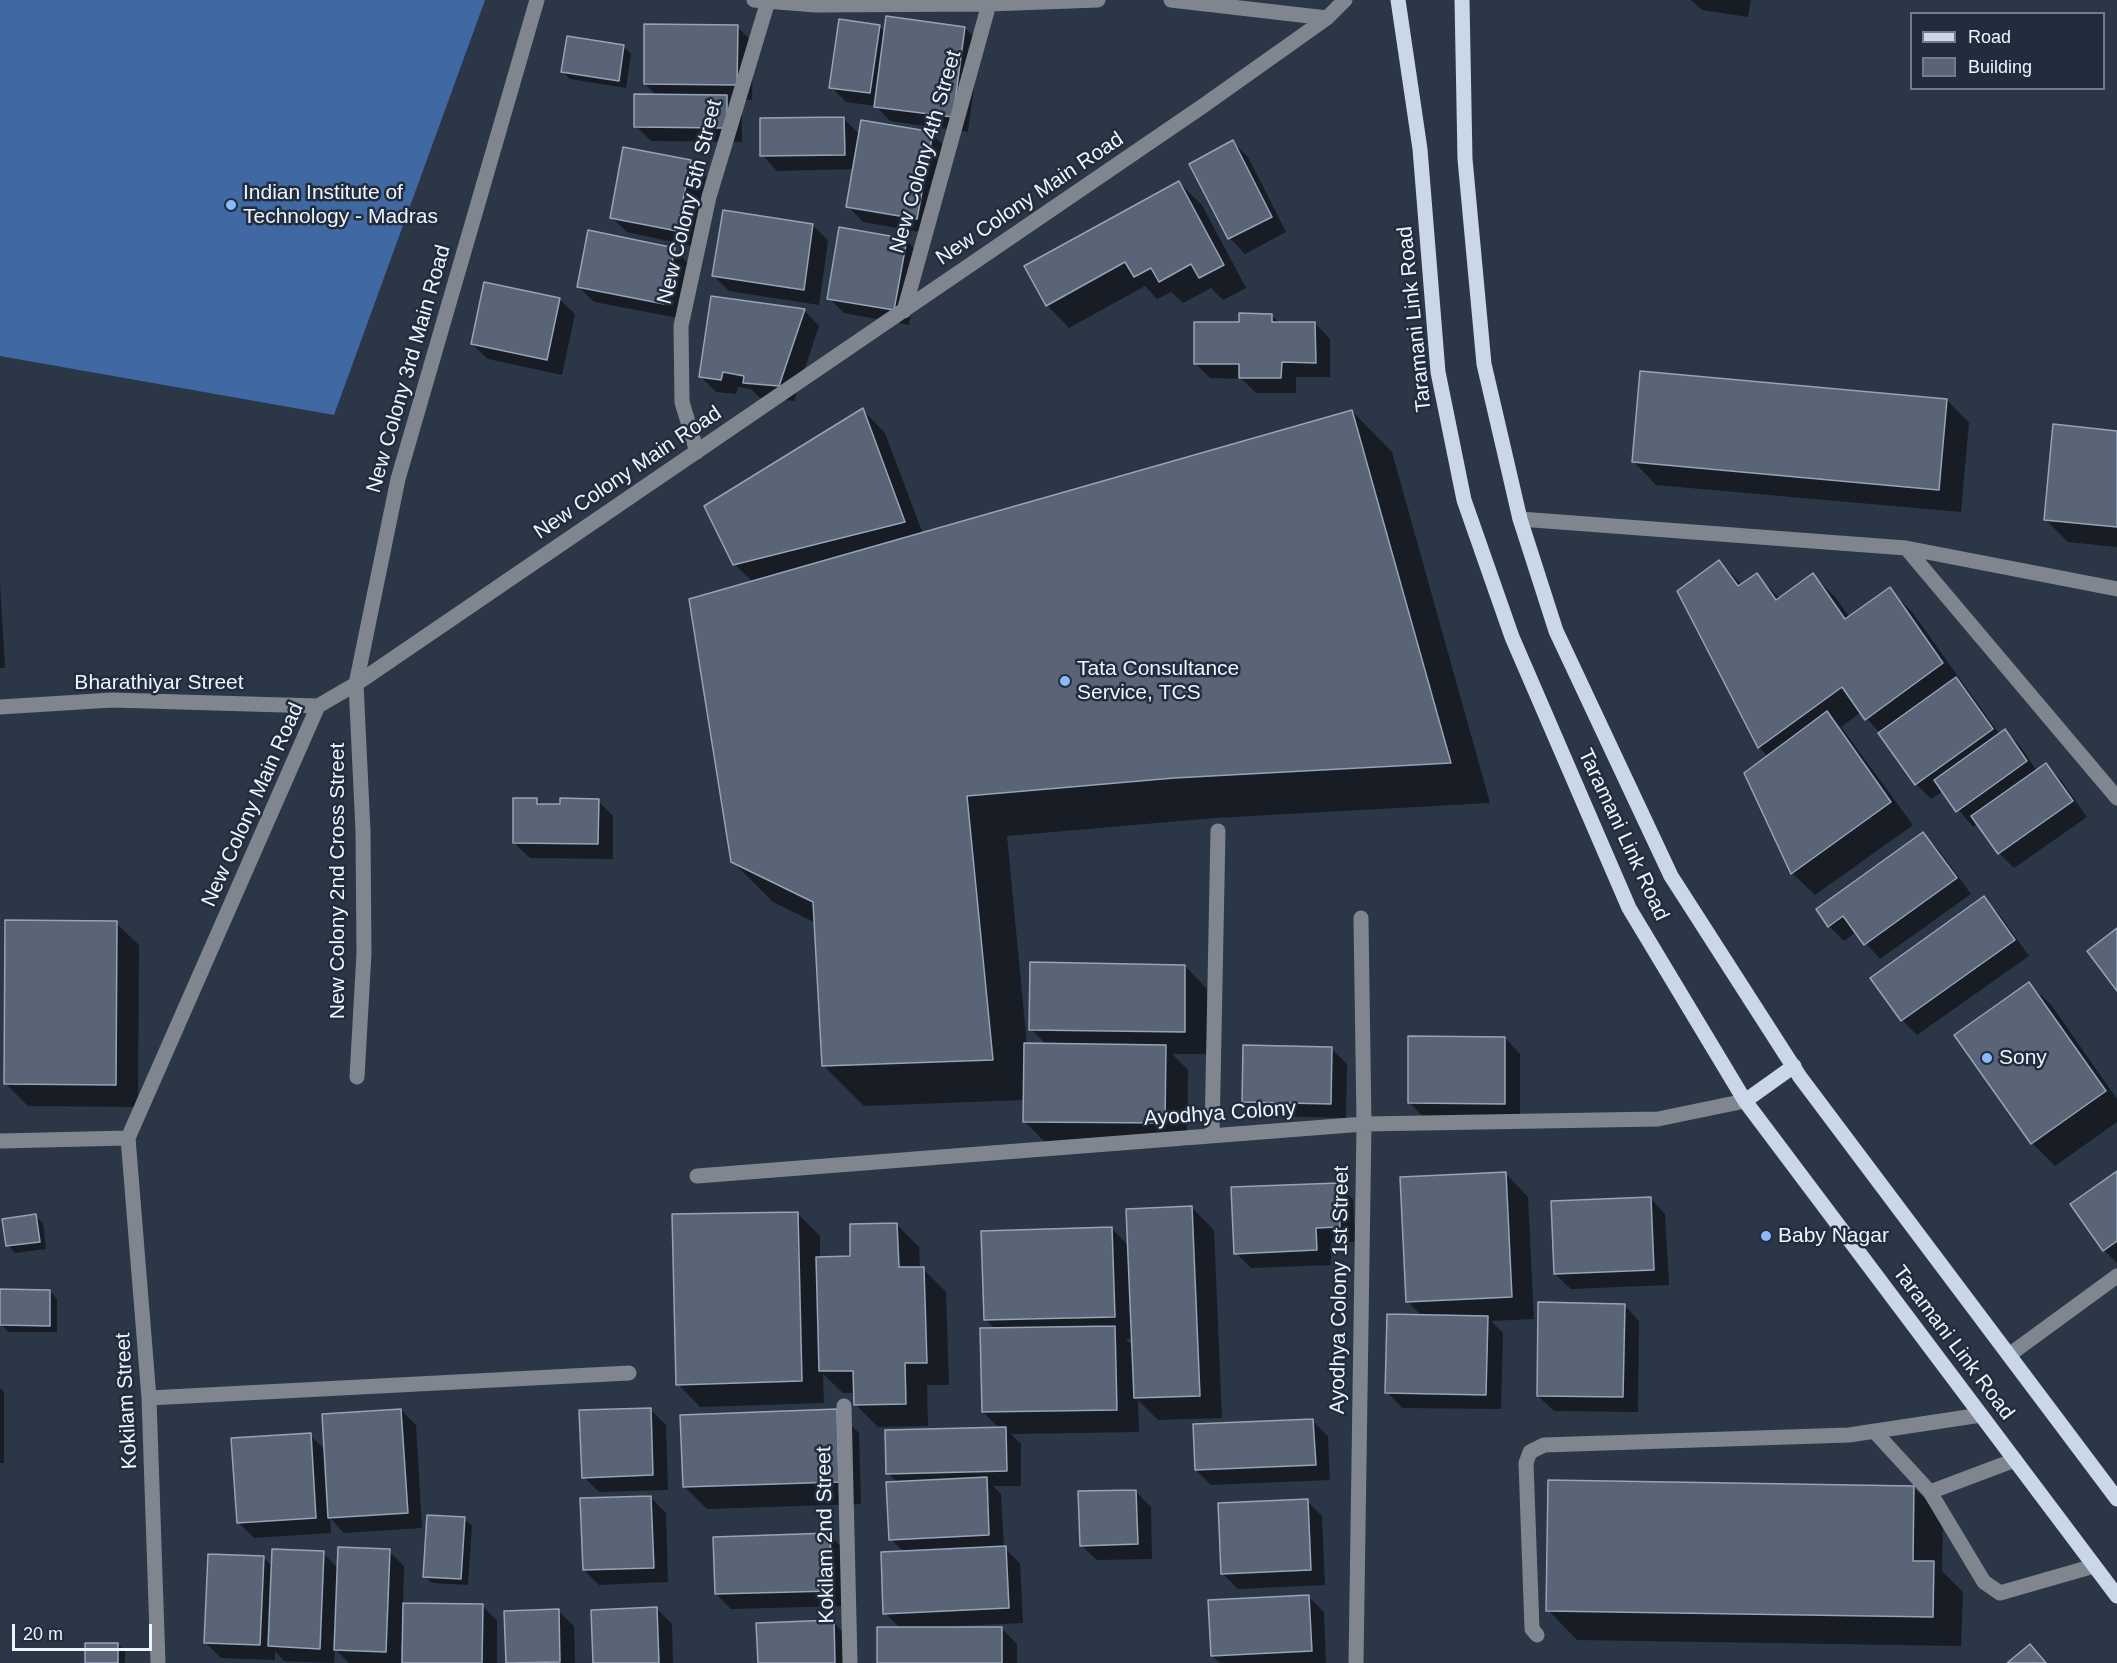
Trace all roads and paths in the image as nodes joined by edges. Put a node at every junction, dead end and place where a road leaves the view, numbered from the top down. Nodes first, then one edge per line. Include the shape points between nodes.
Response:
1 (537, 0) edge
2 (1098, 0) edge
3 (1171, 0) edge
4 (1345, 0) edge
5 (1398, 0) edge
6 (1462, 0) edge
7 (761, 1) edge
8 (858, 2) edge
9 (989, 4) junction
10 (1327, 18) junction
11 (904, 311) junction
12 (697, 452) junction
13 (1520, 519) junction
14 (1906, 548) junction
15 (2117, 589) edge
16 (356, 684) junction
17 (318, 706) junction
18 (0, 707) edge
19 (2117, 798) edge
20 (1218, 831) dead end
21 (1361, 918) dead end
22 (1794, 1066) junction
23 (357, 1077) dead end
24 (1745, 1101) junction
25 (1364, 1124) junction
26 (1212, 1135) junction
27 (128, 1138) junction
28 (0, 1141) edge
29 (697, 1176) dead end
30 (2117, 1276) edge
31 (2009, 1355) junction
32 (629, 1373) dead end
33 (149, 1398) junction
34 (844, 1406) dead end
35 (1981, 1415) junction
36 (1874, 1431) junction
37 (2015, 1460) junction
38 (1930, 1492) junction
39 (2117, 1499) edge
40 (2094, 1566) junction
41 (2117, 1596) edge
42 (1537, 1635) dead end
43 (158, 1663) edge
44 (850, 1663) edge
45 (1356, 1663) edge

1 - 16 street, New Colony 3rd Main Road via 398,479
2 - 9 street
3 - 10 street
4 - 10 street, New Colony Main Road
5 - 24 main road, Taramani Link Road via 1420,149 1438,372 1464,500 1512,637 1629,908
6 - 13 main road, Taramani Link Road via 1465,159 1484,364
7 - 8 street
7 - 12 street, New Colony 5th Street via 709,197 681,326 682,402
8 - 9 street
9 - 11 street, New Colony 4th Street
10 - 11 street, New Colony Main Road
11 - 12 street, New Colony Main Road
12 - 16 street, New Colony Main Road
13 - 14 street
13 - 22 main road, Taramani Link Road via 1556,631 1671,876
14 - 15 street
14 - 19 street
16 - 17 street, New Colony Main Road
16 - 23 street, New Colony 2nd Cross Street via 364,931
17 - 18 street, Bharathiyar Street via 112,700
17 - 27 street, New Colony Main Road
20 - 26 street
21 - 25 street, Ayodhya Colony 1st Street
22 - 24 main road
22 - 31 main road, Taramani Link Road
24 - 25 street, Ayodhya Colony via 1658,1119
24 - 35 main road, Taramani Link Road
25 - 26 street, Ayodhya Colony
25 - 45 street, Ayodhya Colony 1st Street
26 - 29 street, Ayodhya Colony
27 - 28 street
27 - 33 street, Kokilam Street
30 - 31 street
31 - 39 main road, Taramani Link Road
32 - 33 street
33 - 43 street, Kokilam Street
34 - 44 street, Kokilam 2nd Street
35 - 36 street
35 - 37 main road, Taramani Link Road
36 - 38 street
36 - 42 street via 1544,1445 1530,1452 1526,1462 1531,1617
37 - 38 street
37 - 40 main road, Taramani Link Road
38 - 40 street via 1991,1589 2000,1593
40 - 41 main road, Taramani Link Road

